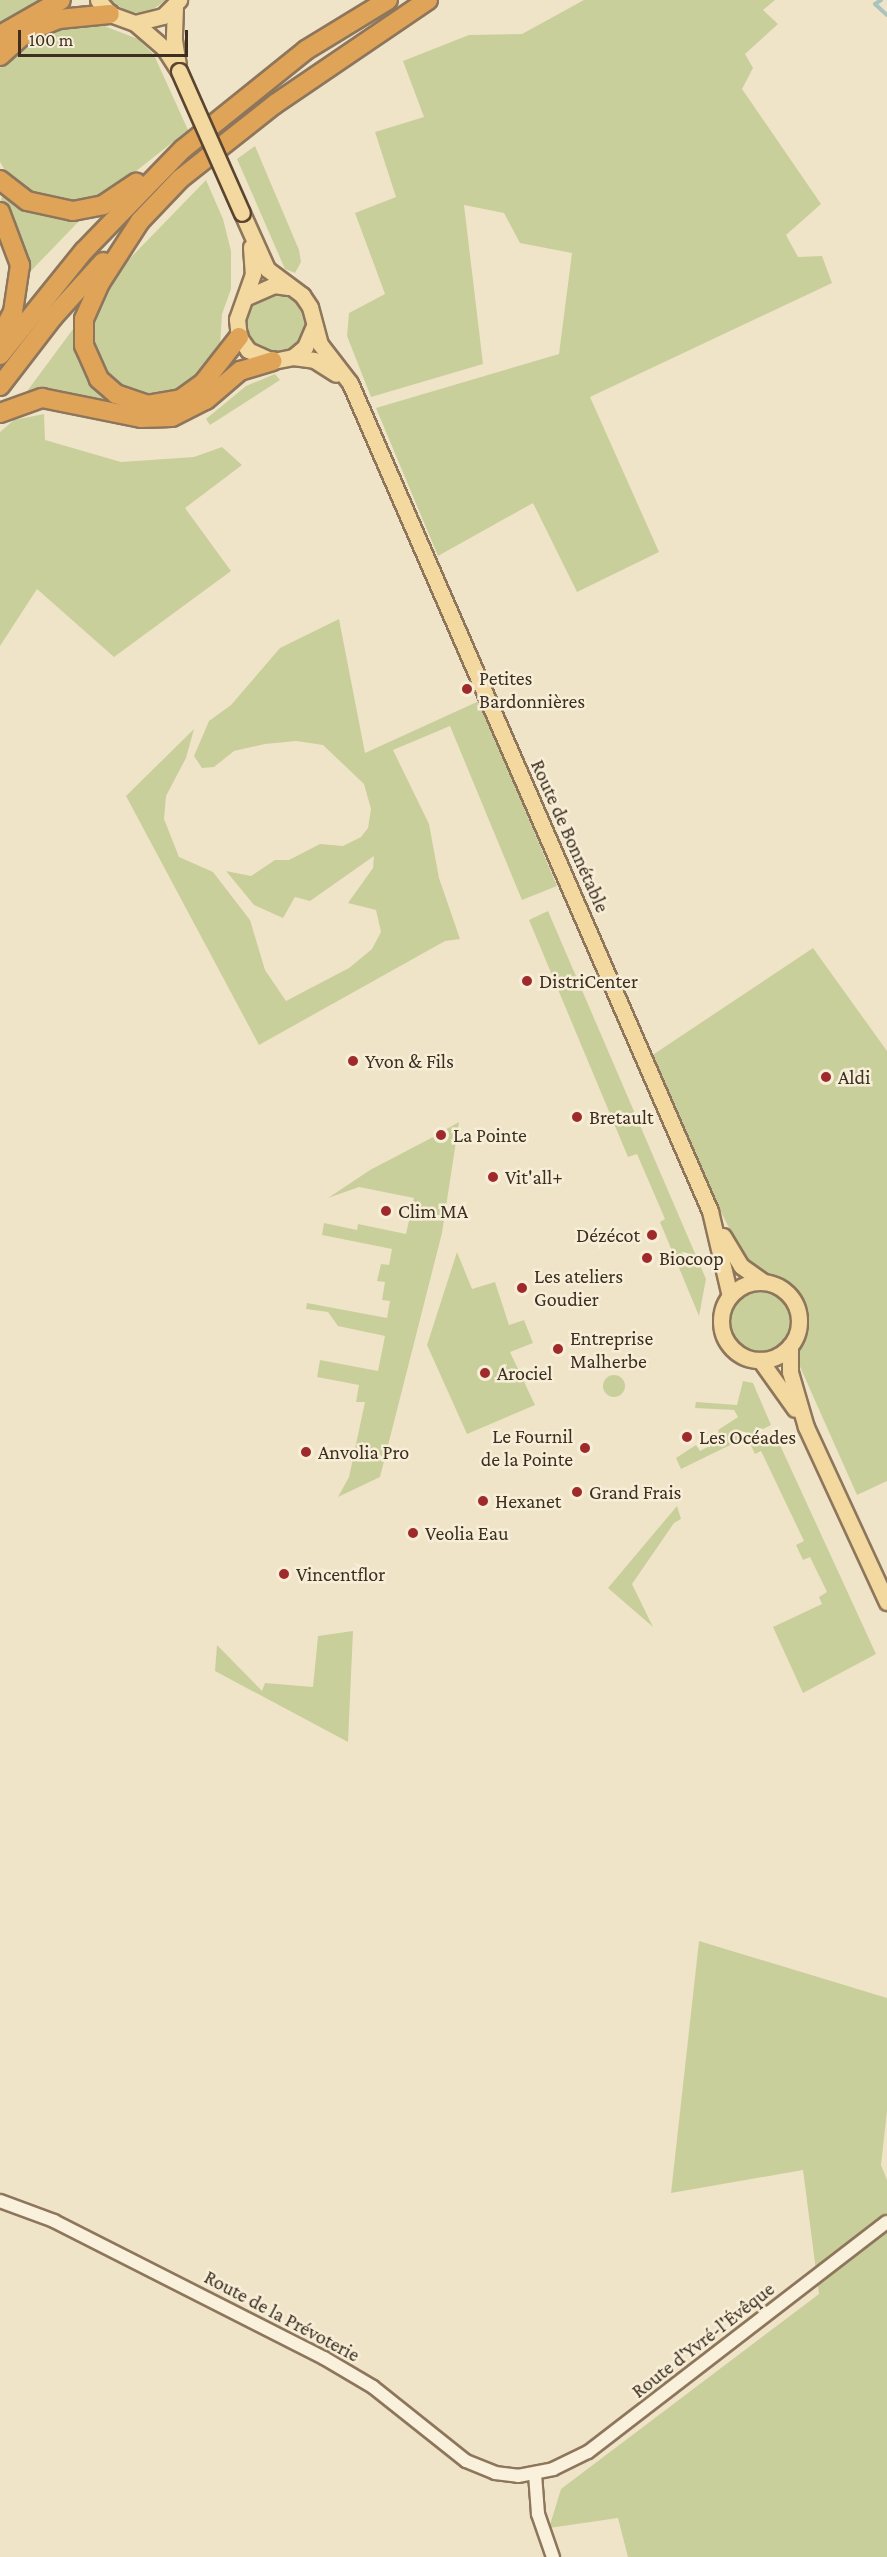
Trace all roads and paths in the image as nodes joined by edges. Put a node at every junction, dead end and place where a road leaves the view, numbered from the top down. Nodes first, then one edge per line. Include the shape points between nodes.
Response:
1 (61, 0) edge
2 (388, 0) edge
3 (428, 0) edge
4 (177, 3) edge
5 (104, 7) edge
6 (135, 23) junction
7 (0, 35) edge
8 (0, 56) edge
9 (179, 71) junction
10 (193, 141) junction
11 (0, 180) edge
12 (0, 212) edge
13 (242, 213) junction
14 (140, 221) junction
15 (288, 287) junction
16 (247, 297) junction
17 (313, 328) junction
18 (0, 336) edge
19 (239, 337) junction
20 (0, 355) edge
21 (292, 357) junction
22 (273, 361) junction
23 (0, 386) edge
24 (355, 397) junction
25 (0, 413) edge
26 (710, 1211) junction
27 (764, 1282) junction
28 (730, 1296) junction
29 (790, 1346) junction
30 (760, 1360) junction
31 (806, 1427) junction
32 (887, 1602) edge
33 (0, 2201) edge
34 (887, 2222) edge
35 (535, 2475) junction
36 (553, 2557) edge

1 - 7 highway
2 - 10 highway via 306,50
3 - 14 highway via 275,104 180,179
4 - 6 main road via 163,16
4 - 9 main road via 174,40
5 - 6 main road
5 - 8 highway via 41,26
6 - 9 main road via 164,48
9 - 13 main road, bridge
10 - 11 highway via 116,198 87,210 43,207 20,197
10 - 20 highway via 84,251
12 - 18 highway via 20,265 13,312
13 - 15 main road, Route de Bonnétable via 267,269
13 - 16 main road via 253,262
14 - 19 highway via 100,283 84,319 84,346 99,379 131,401 148,405 173,401 203,383
14 - 23 highway via 54,316
15 - 16 main road via 274,285
15 - 17 main road, Route de Bonnétable via 310,307
16 - 19 main road via 237,319
17 - 21 main road via 304,347
17 - 24 main road, Route de Bonnétable via 327,355 351,383
19 - 22 main road via 248,350
21 - 22 main road, Route de Bonnétable
21 - 24 main road, Route de Bonnétable via 326,366
22 - 25 highway via 240,371 206,400 172,417 141,418 42,398
24 - 26 main road, Route de Bonnétable
26 - 27 main road via 741,1266
26 - 28 main road, Route de Bonnétable
27 - 28 main road via 746,1285
27 - 29 main road via 779,1287 795,1305 799,1326
28 - 30 main road via 721,1316 724,1337 739,1354
29 - 30 main road via 775,1357
29 - 31 main road via 790,1372
30 - 31 main road
31 - 32 main road
33 - 35 street, Route de la Prévoterie via 65,2227 324,2358 373,2387 466,2461 495,2473
34 - 35 street, Route d'Yvré-l'Évêque via 609,2438 566,2464
35 - 36 street via 538,2514

